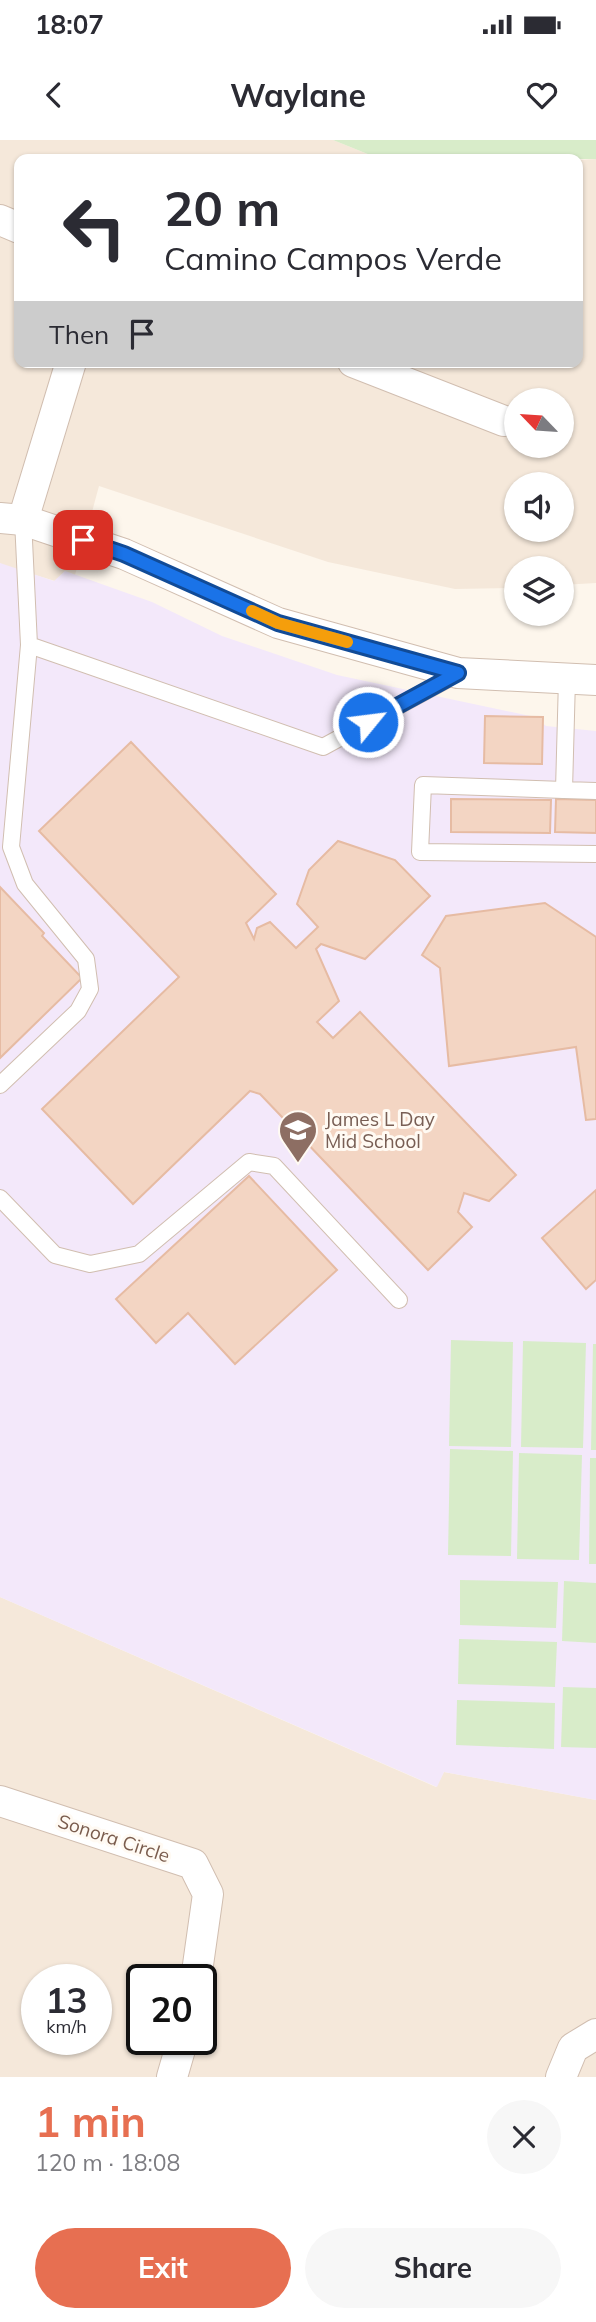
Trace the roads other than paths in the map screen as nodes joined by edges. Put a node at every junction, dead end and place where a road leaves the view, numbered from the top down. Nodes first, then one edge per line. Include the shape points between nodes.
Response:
1 (69, 368) edge
2 (369, 368) edge
3 (503, 421) dead end
4 (11, 519) edge
5 (29, 645) junction
6 (458, 673) junction
7 (567, 679) junction
8 (596, 680) edge
9 (564, 790) junction
10 (596, 791) edge
11 (596, 854) edge
12 (0, 1085) edge
13 (0, 1198) edge
14 (399, 1300) dead end
15 (0, 1801) edge
16 (198, 1964) edge
17 (596, 2034) edge
18 (178, 2055) edge
19 (172, 2077) edge
20 (561, 2077) edge

1 - 4 street
2 - 3 street
4 - 5 lane
4 - 6 street via 124,554 278,623
5 - 6 lane via 323,747
5 - 12 lane via 11,846 25,884 86,959 90,989 78,1011
6 - 7 street
7 - 8 street
7 - 9 lane
9 - 10 lane
9 - 11 lane via 423,785 420,852
13 - 14 lane via 55,1255 90,1264 139,1254 249,1162 274,1166
15 - 16 street, Sonora Circle via 192,1864 208,1894
17 - 20 street via 573,2048
18 - 19 street

